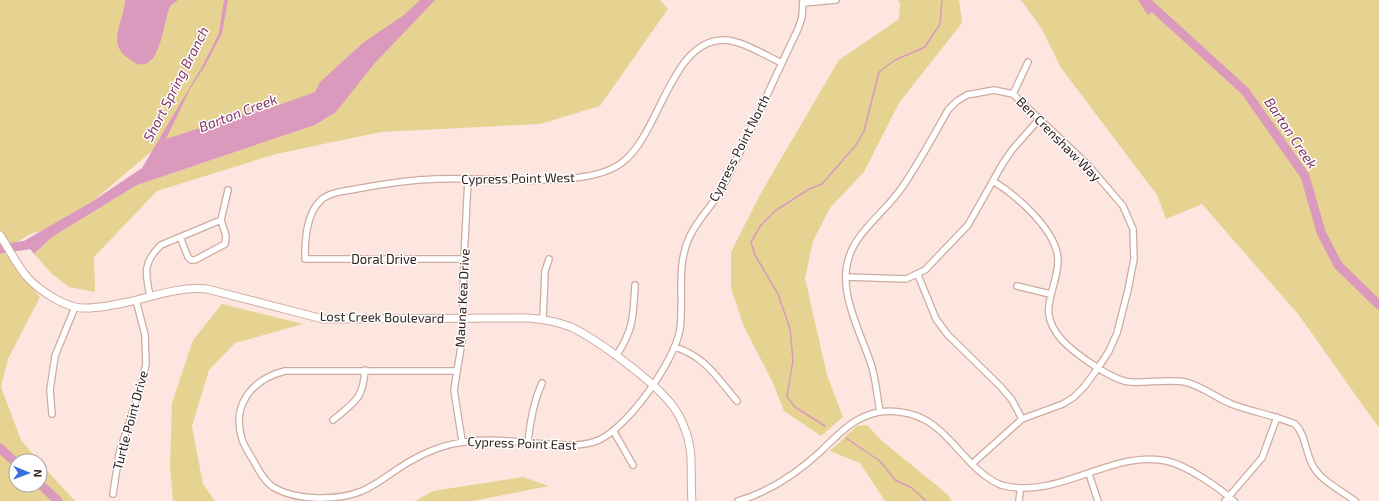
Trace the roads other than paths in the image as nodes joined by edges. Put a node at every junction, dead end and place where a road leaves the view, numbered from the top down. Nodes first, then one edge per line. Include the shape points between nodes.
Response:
1 (836, 0) edge
2 (803, 2) edge
3 (1028, 62) dead end
4 (782, 63) junction
5 (1013, 94) junction
6 (1040, 118) junction
7 (468, 179) junction
8 (993, 181) junction
9 (228, 190) dead end
10 (221, 220) junction
11 (0, 235) edge
12 (180, 237) junction
13 (464, 259) junction
14 (549, 259) dead end
15 (305, 260) joint
16 (918, 275) junction
17 (846, 277) junction
18 (634, 286) dead end
19 (1017, 286) dead end
20 (1050, 294) junction
21 (150, 296) junction
22 (136, 300) junction
23 (75, 307) junction
24 (464, 318) junction
25 (543, 319) junction
26 (675, 347) junction
27 (616, 356) junction
28 (1098, 368) junction
29 (365, 370) junction
30 (456, 371) junction
31 (542, 383) dead end
32 (653, 386) junction
33 (737, 401) dead end
34 (880, 412) junction
35 (52, 414) dead end
36 (1278, 417) junction
37 (1022, 418) junction
38 (333, 420) dead end
39 (614, 432) junction
40 (462, 441) junction
41 (528, 442) junction
42 (973, 463) junction
43 (633, 465) dead end
44 (1090, 477) junction
45 (1020, 492) junction
46 (112, 494) dead end
47 (1227, 499) edge
48 (692, 501) edge
49 (738, 501) edge
50 (1019, 501) edge
51 (1098, 501) edge
52 (1234, 501) edge
53 (1356, 501) edge

1 - 2 street
2 - 4 street, Cypress Point North via 798,29
3 - 5 street
4 - 7 street, Cypress Point West via 735,42 709,42 689,55 642,141 623,161 611,169 569,179
4 - 26 street, Cypress Point North via 722,187 689,238 682,261 681,317
5 - 6 street, Ben Crenshaw Way
5 - 17 street, Ben Crenshaw Way via 994,90 967,95 948,110 902,188 856,240
6 - 8 street via 1012,150
6 - 28 street, Ben Crenshaw Way via 1123,206 1133,229 1134,259 1128,290 1117,333
7 - 13 street, Mauna Kea Drive
7 - 15 street, Cypress Point West via 397,182 334,193 315,207 310,218
8 - 16 street via 961,234
8 - 20 street via 1020,201 1053,239 1058,261
9 - 10 street
10 - 12 street
10 - 12 street via 226,236 225,244 195,260 188,257
11 - 23 street, Lost Creek Boulevard via 28,278 57,299
12 - 21 street via 162,245 150,258 146,276
13 - 15 street, Doral Drive
13 - 24 street, Mauna Kea Drive
14 - 25 street via 545,271
16 - 17 street via 906,279
16 - 37 street via 936,319 948,335 1001,387
17 - 34 street, Ben Crenshaw Way via 852,312 872,365
18 - 27 street via 632,328
19 - 20 street
20 - 28 street via 1050,321 1056,332 1063,341
21 - 22 street, Lost Creek Boulevard
21 - 24 street, Lost Creek Boulevard via 197,288 323,318
22 - 23 street, Lost Creek Boulevard via 89,308
22 - 46 street, Turtle Point Drive via 145,335 146,364 119,454
23 - 35 street via 54,356 50,390
24 - 25 street, Lost Creek Boulevard
24 - 30 street, Mauna Kea Drive
25 - 27 street, Lost Creek Boulevard via 570,327
26 - 32 street, Cypress Point North
26 - 33 street via 694,354 705,363
27 - 32 street, Lost Creek Boulevard
28 - 36 street via 1124,382 1184,382 1233,405
28 - 37 street, Ben Crenshaw Way via 1074,397 1063,404
29 - 30 street, Cypress Point East
29 - 38 street via 364,384 356,401
29 - 40 street, Cypress Point East via 285,371 270,374 250,390 242,404 240,415 242,441 264,479 272,486 284,493 299,496 347,496 374,485 431,450
30 - 40 street, Mauna Kea Drive via 454,390
31 - 41 street via 531,414
32 - 39 street, Cypress Point East
32 - 48 street, Lost Creek Boulevard via 675,410 686,433 691,449
34 - 42 street via 907,413 932,423
34 - 49 street via 855,421 801,468 776,485 756,496
36 - 47 street via 1262,458
36 - 53 street via 1300,429 1317,473
37 - 42 street, Ben Crenshaw Way
39 - 41 street, Cypress Point East via 601,439 578,445
39 - 43 street
40 - 41 street, Cypress Point East via 482,439
42 - 45 street via 999,485
44 - 45 street via 1047,490
44 - 47 street via 1141,460 1168,461 1199,477
44 - 51 street
45 - 50 street
47 - 52 street

